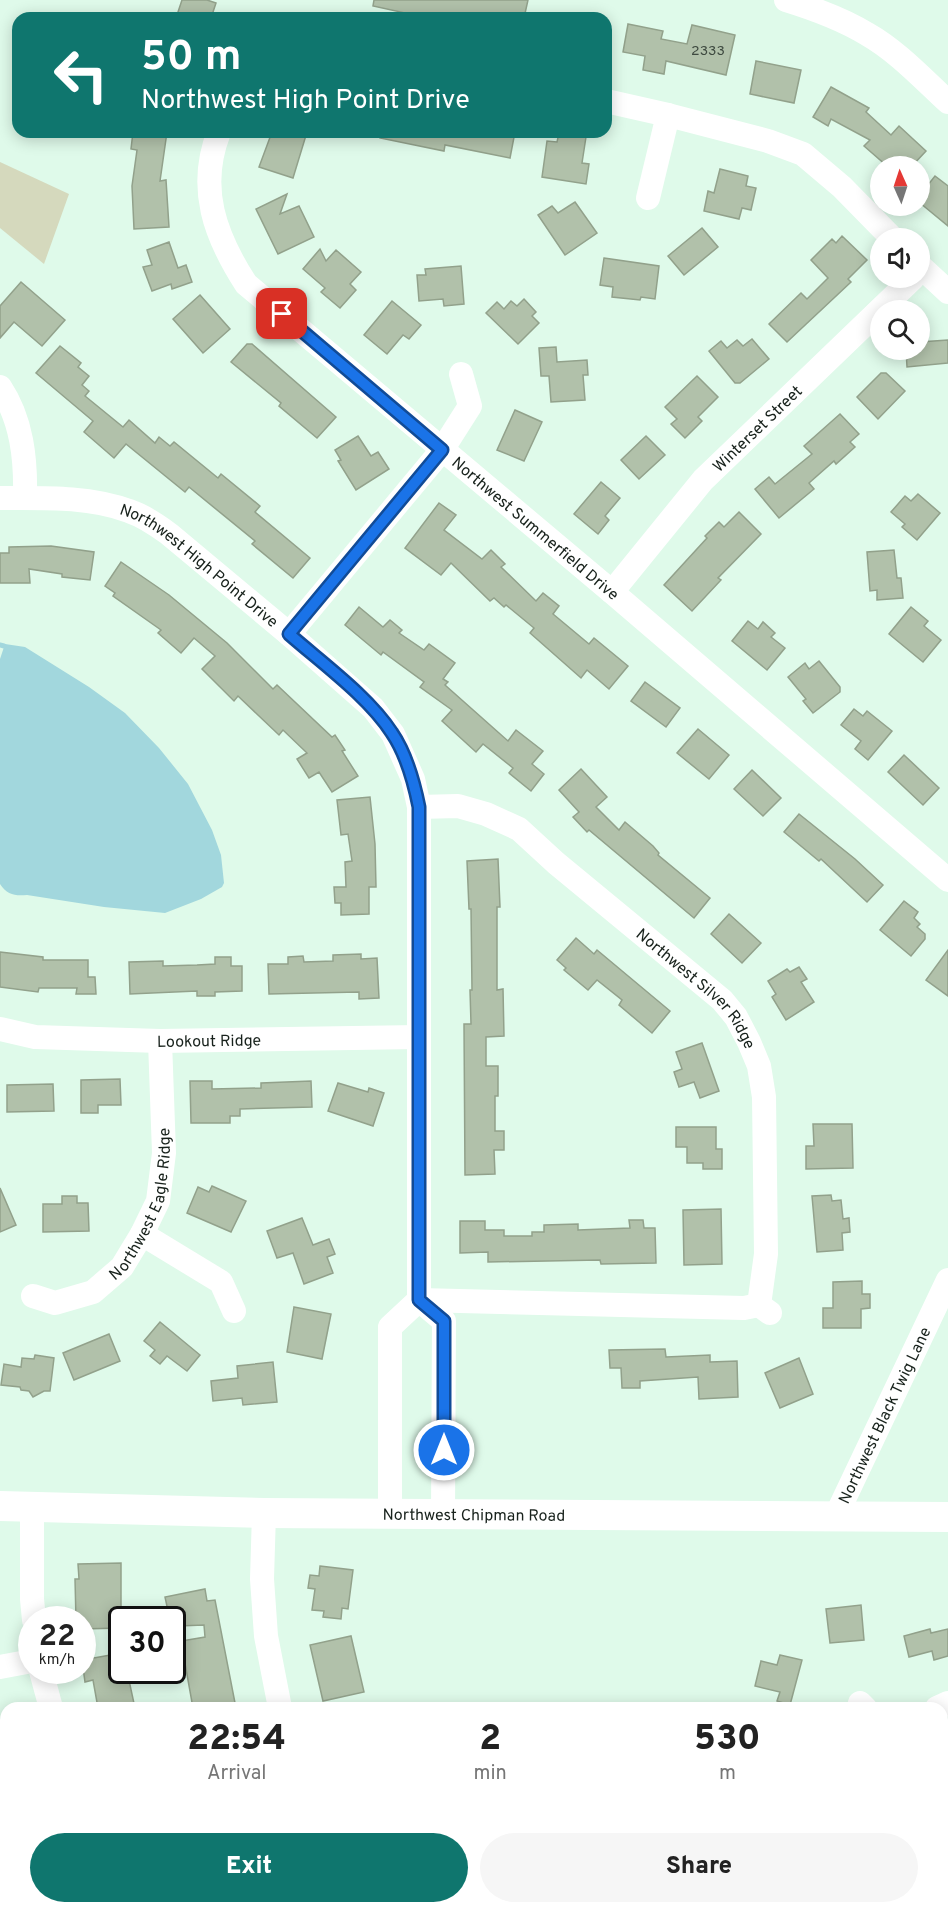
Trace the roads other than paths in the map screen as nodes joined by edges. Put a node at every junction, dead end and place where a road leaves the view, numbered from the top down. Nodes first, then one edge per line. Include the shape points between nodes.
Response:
1 (799, 2) edge
2 (612, 102) edge
3 (948, 102) edge
4 (668, 115) junction
5 (217, 138) edge
6 (648, 198) dead end
7 (882, 228) edge
8 (930, 279) edge
9 (901, 288) edge
10 (948, 292) edge
11 (461, 374) dead end
12 (0, 387) edge
13 (442, 450) junction
14 (0, 498) edge
15 (25, 498) junction
16 (612, 591) junction
17 (289, 634) junction
18 (419, 807) junction
19 (948, 880) edge
20 (0, 1029) edge
21 (418, 1037) junction
22 (160, 1041) junction
23 (142, 1234) junction
24 (948, 1280) edge
25 (33, 1296) dead end
26 (419, 1300) junction
27 (234, 1311) dead end
28 (0, 1506) edge
29 (32, 1507) junction
30 (264, 1513) junction
31 (390, 1514) junction
32 (443, 1515) junction
33 (948, 1517) edge
34 (835, 1518) junction
35 (33, 1606) edge
36 (18, 1664) edge
37 (0, 1667) edge
38 (45, 1684) edge
39 (50, 1702) edge
40 (279, 1702) edge

1 - 3 street via 867,33 899,56
2 - 4 street
4 - 6 street
4 - 7 street via 803,154
5 - 13 street, Northwest Summerfield Drive via 208,176 209,192 228,256 246,284
8 - 10 street
9 - 16 street, Winterset Street via 703,480
11 - 13 street via 470,406
12 - 15 street via 20,434 26,469
13 - 16 street, Northwest Summerfield Drive
13 - 17 street
14 - 15 street, Northwest High Point Drive
15 - 17 street, Northwest High Point Drive via 66,498 128,510 148,520
16 - 19 street, Northwest Summerfield Drive
17 - 18 street, Northwest High Point Drive via 373,708 393,734 413,779
18 - 21 street, Northwest High Point Drive
18 - 26 street, Northwest Silver Ridge via 458,806 519,830 722,1000 736,1017 759,1066 764,1096 766,1254 765,1309
20 - 22 street, Lookout Ridge via 35,1037
21 - 22 street, Lookout Ridge
21 - 26 street, Northwest High Point Drive
22 - 23 street, Northwest Eagle Ridge via 164,1153 158,1201
23 - 25 street, Northwest Eagle Ridge via 122,1267 93,1292 55,1303
23 - 27 street via 221,1282
24 - 34 street, Northwest Black Twig Lane
26 - 31 street via 390,1327
26 - 32 street via 444,1321
28 - 29 main road, Northwest Chipman Road
29 - 30 main road, Northwest Chipman Road
29 - 35 street
30 - 31 main road, Northwest Chipman Road
30 - 40 street via 262,1579 266,1636
31 - 32 main road, Northwest Chipman Road
32 - 34 main road, Northwest Chipman Road
33 - 34 main road, Northwest Chipman Road
36 - 37 street
38 - 39 street

